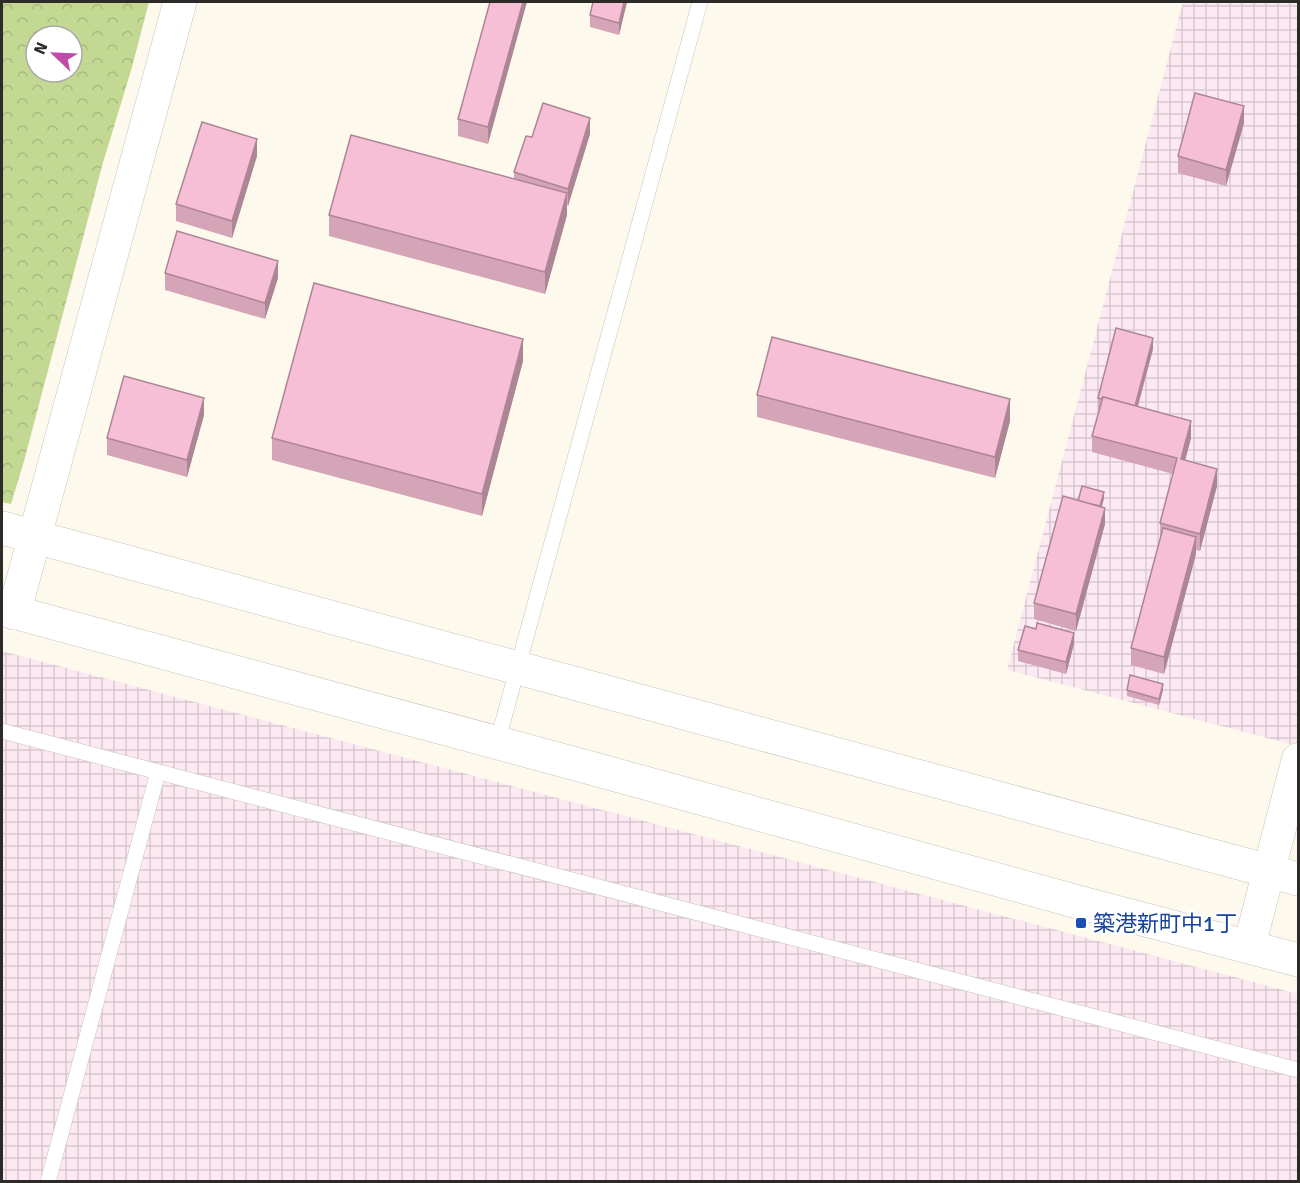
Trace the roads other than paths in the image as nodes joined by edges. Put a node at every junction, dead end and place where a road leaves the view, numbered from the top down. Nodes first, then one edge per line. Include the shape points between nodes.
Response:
1 (180, 2) edge
2 (700, 2) edge
3 (2, 528) edge
4 (35, 537) junction
5 (8, 611) edge
6 (517, 668) junction
7 (2, 731) edge
8 (497, 743) junction
9 (1299, 759) edge
10 (158, 772) junction
11 (1284, 875) edge
12 (1249, 947) junction
13 (1299, 960) edge
14 (1299, 1070) edge
15 (48, 1182) edge

1 - 4 street
2 - 6 lane
3 - 4 street
4 - 5 street
4 - 6 street
5 - 8 street
6 - 8 lane
6 - 11 street
7 - 10 lane
8 - 12 street
9 - 11 street
10 - 14 lane
10 - 15 lane
11 - 12 street
12 - 13 street

